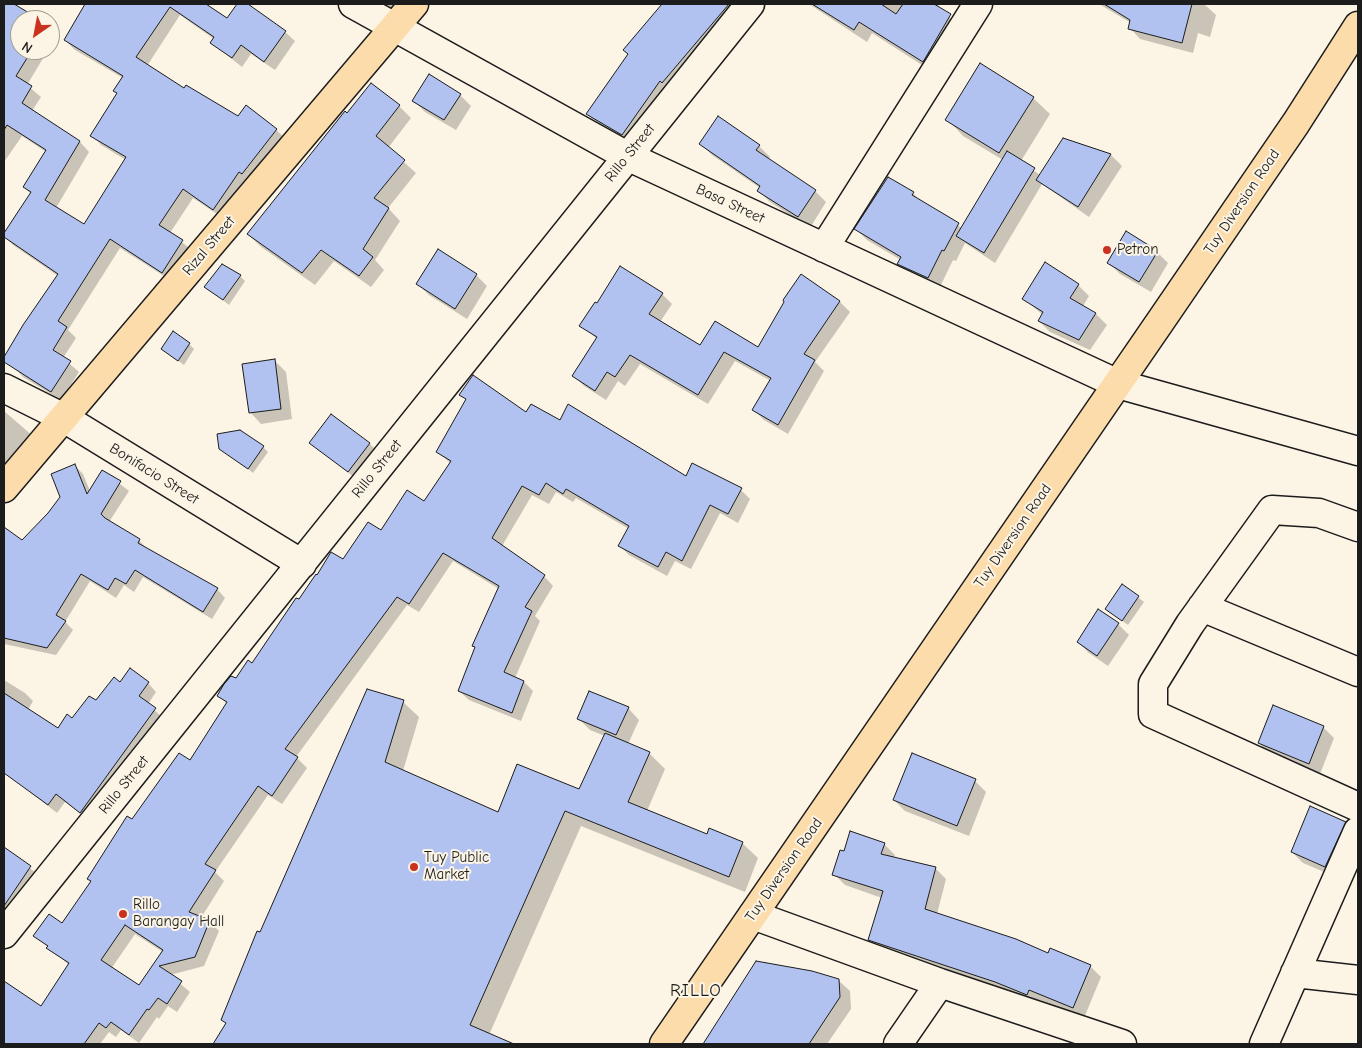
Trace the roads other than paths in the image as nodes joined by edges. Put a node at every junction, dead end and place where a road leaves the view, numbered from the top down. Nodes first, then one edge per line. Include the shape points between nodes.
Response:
1 (353, 4) edge
2 (414, 4) edge
3 (750, 4) edge
4 (978, 4) edge
5 (1358, 26) edge
6 (395, 27) junction
7 (628, 156) junction
8 (824, 248) junction
9 (1118, 384) junction
10 (4, 388) edge
11 (64, 418) junction
12 (1358, 451) edge
13 (4, 488) edge
14 (1358, 527) edge
15 (302, 564) junction
16 (1202, 607) junction
17 (1358, 672) edge
18 (1358, 807) edge
19 (1358, 831) edge
20 (753, 915) junction
21 (4, 934) edge
22 (1295, 973) junction
23 (1358, 980) edge
24 (940, 983) junction
25 (664, 1044) edge
26 (898, 1044) edge
27 (1122, 1044) edge
28 (1264, 1044) edge

1 - 6 street, Basa Street
2 - 6 main road, Rizal Street
3 - 7 street, Rillo Street
4 - 8 street
5 - 9 main road, Tuy Diversion Road via 1296,123
6 - 7 street, Basa Street
6 - 11 main road, Rizal Street
7 - 8 street, Basa Street
7 - 15 street, Rillo Street
8 - 9 street, Basa Street
9 - 12 street, Basa Street
9 - 20 main road, Tuy Diversion Road
10 - 11 street, Bonifacio Street
11 - 13 main road, Rizal Street
11 - 15 street, Bonifacio Street
14 - 16 street via 1319,514 1272,510
15 - 21 street, Rillo Street
16 - 17 street
16 - 18 street via 1153,684 1152,714
19 - 22 street
20 - 24 street
20 - 25 main road, Tuy Diversion Road
22 - 23 street
22 - 28 street
24 - 26 street
24 - 27 street

